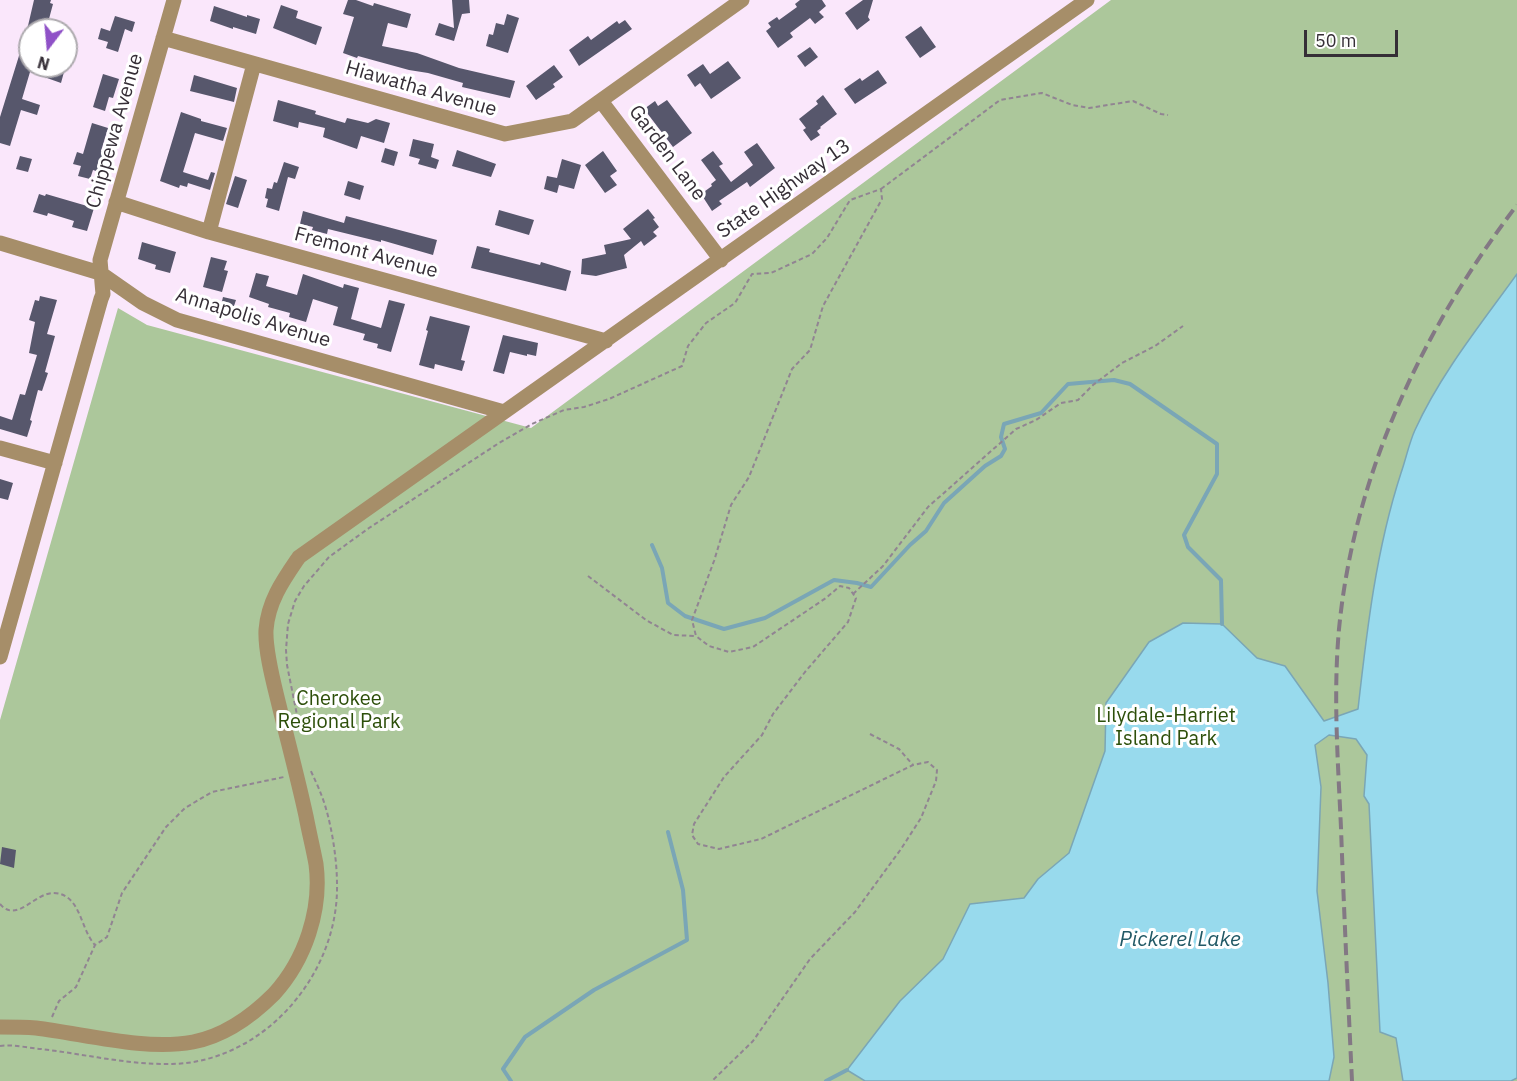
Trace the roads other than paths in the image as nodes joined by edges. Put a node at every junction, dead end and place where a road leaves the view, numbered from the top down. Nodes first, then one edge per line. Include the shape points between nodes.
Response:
1 (174, 0) edge
2 (742, 0) edge
3 (1087, 0) edge
4 (163, 38) junction
5 (254, 64) junction
6 (601, 101) junction
7 (116, 202) junction
8 (209, 232) junction
9 (0, 243) edge
10 (721, 260) junction
11 (100, 273) junction
12 (606, 341) junction
13 (504, 412) junction
14 (0, 448) edge
15 (55, 463) junction
16 (0, 657) edge
17 (0, 1027) edge

1 - 4 street, Chippewa Avenue
2 - 6 street, Hiawatha Avenue
3 - 10 street, State Highway 13
4 - 5 street, Hiawatha Avenue
4 - 7 street, Chippewa Avenue
5 - 6 street, Hiawatha Avenue via 505,134 572,121
5 - 8 street
6 - 10 street, Garden Lane
7 - 8 street, Fremont Avenue
7 - 11 street, Chippewa Avenue
8 - 12 street, Fremont Avenue
9 - 11 street, Annapolis Avenue
10 - 12 street, State Highway 13
11 - 13 street, Annapolis Avenue via 143,303 177,320
11 - 15 street, Chippewa Avenue via 103,294
12 - 13 street, State Highway 13
13 - 17 street, State Highway 13 via 299,557 276,591 266,630 271,673 316,866 309,935 285,981 256,1012 192,1042 149,1044
14 - 15 street
15 - 16 street, Chippewa Avenue

